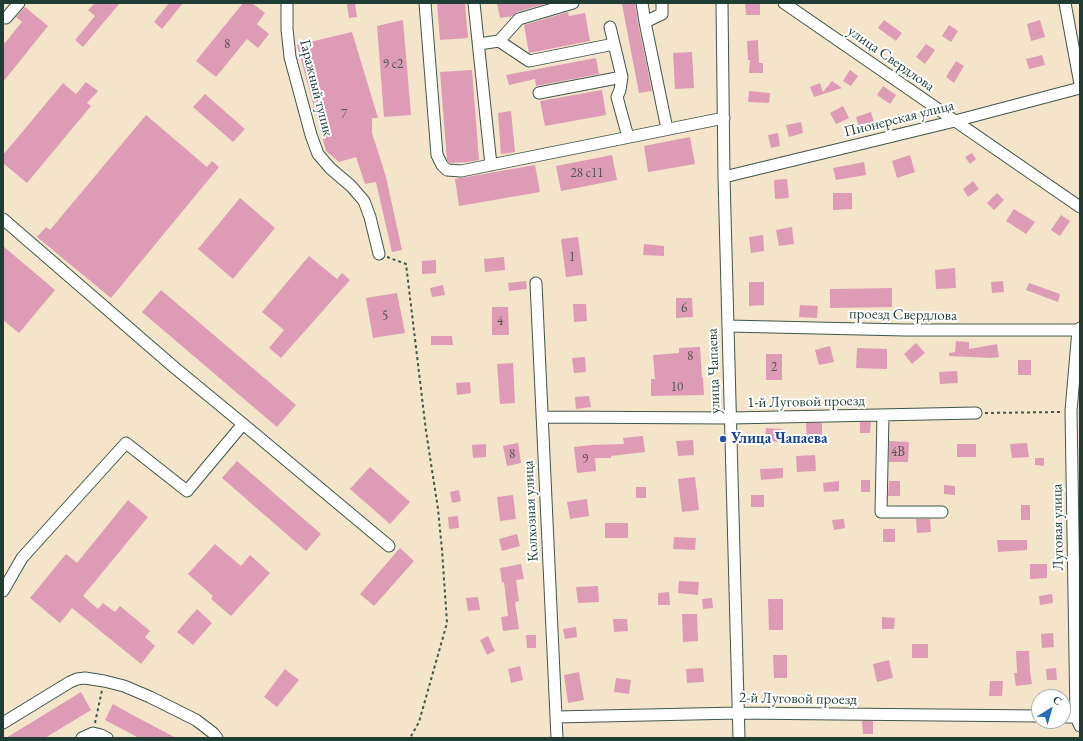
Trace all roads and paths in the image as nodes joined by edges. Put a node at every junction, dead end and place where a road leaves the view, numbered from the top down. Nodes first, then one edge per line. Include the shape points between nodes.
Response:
1 (19, 3) edge
2 (287, 3) edge
3 (425, 3) edge
4 (474, 3) edge
5 (573, 3) edge
6 (642, 3) edge
7 (662, 3) edge
8 (722, 3) edge
9 (784, 3) edge
10 (1065, 3) edge
11 (6, 18) dead end
12 (645, 22) junction
13 (610, 27) dead end
14 (499, 41) junction
15 (479, 44) junction
16 (614, 44) junction
17 (622, 77) junction
18 (1080, 84) edge
19 (1080, 88) edge
20 (540, 93) dead end
21 (724, 118) junction
22 (955, 121) junction
23 (667, 129) junction
24 (628, 137) junction
25 (491, 165) junction
26 (724, 177) junction
27 (1080, 207) edge
28 (3, 219) edge
29 (379, 254) joint
30 (536, 284) dead end
31 (728, 326) junction
32 (1079, 329) edge
33 (1072, 411) junction
34 (976, 413) joint
35 (883, 415) junction
36 (542, 417) junction
37 (731, 418) junction
38 (243, 424) junction
39 (942, 512) dead end
40 (389, 546) dead end
41 (3, 591) edge
42 (104, 681) junction
43 (738, 713) junction
44 (1031, 716) edge
45 (556, 717) junction
46 (1078, 721) edge
47 (3, 723) edge
48 (93, 733) junction
49 (82, 738) edge
50 (107, 738) edge
51 (217, 738) edge
52 (410, 738) edge
53 (557, 738) edge
54 (739, 738) edge

1 - 11 street
2 - 29 street, Гаражный тупик via 286,29 290,57 310,135 318,154 364,201
3 - 25 street via 437,155 447,170 461,171
4 - 15 street
5 - 14 street via 519,19
6 - 12 street
7 - 12 street via 662,14
8 - 21 street, улица Чапаева
9 - 22 street, улица Свердлова
10 - 18 street
12 - 23 street
13 - 16 street
14 - 15 street
14 - 16 street via 529,61
15 - 25 street
16 - 17 street
17 - 20 street
17 - 24 street via 617,97
19 - 22 street, Пионерская улица
21 - 23 street
21 - 26 street, улица Чапаева
22 - 26 street, Пионерская улица
22 - 27 street, улица Свердлова
23 - 24 street
24 - 25 street
26 - 31 street, улица Чапаева
28 - 38 street
29 - 52 path via 406,264 443,558 447,623 419,722
30 - 36 street, Колхозная улица
31 - 32 street, проезд Свердлова via 905,330
31 - 37 street, улица Чапаева
32 - 33 street, Луговая улица
33 - 34 path
33 - 46 street, Луговая улица
34 - 35 street, 1-й Луговой проезд
35 - 37 street, 1-й Луговой проезд
35 - 39 street via 881,512
36 - 37 street, 1-й Луговой проезд
36 - 45 street, Колхозная улица
37 - 43 street, улица Чапаева
38 - 40 street
38 - 41 street via 187,491 126,443 22,558
42 - 47 street via 77,679
42 - 48 path
42 - 51 street via 150,697 196,720
43 - 44 street, 2-й Луговой проезд
43 - 45 street, 2-й Луговой проезд
43 - 54 street, улица Чапаева
45 - 53 street, Колхозная улица
48 - 49 street
48 - 50 street

